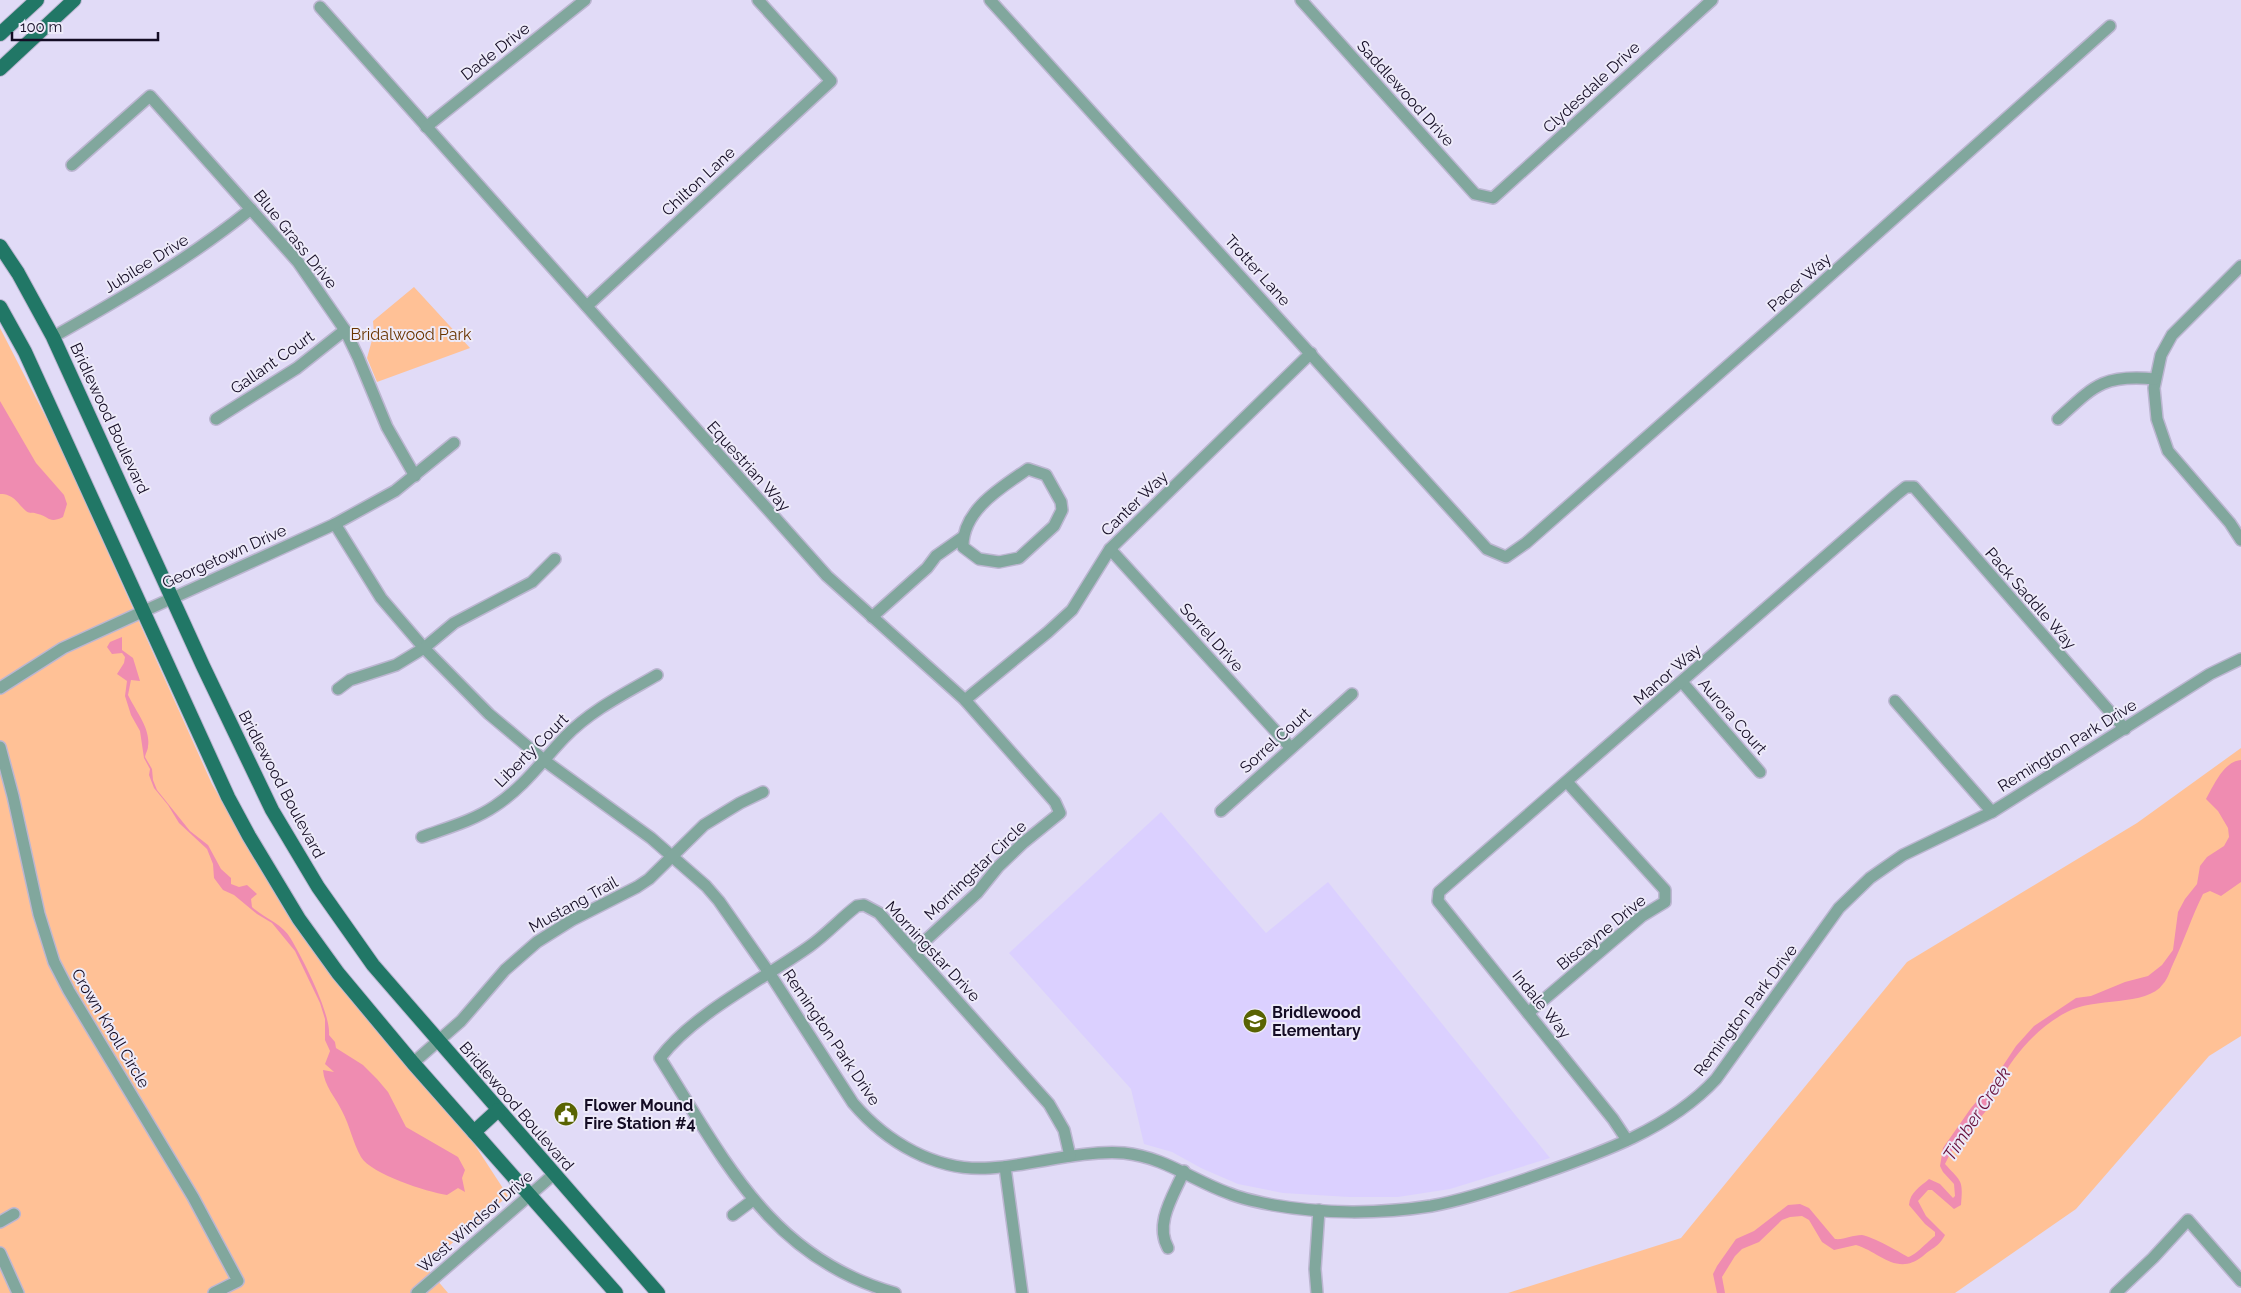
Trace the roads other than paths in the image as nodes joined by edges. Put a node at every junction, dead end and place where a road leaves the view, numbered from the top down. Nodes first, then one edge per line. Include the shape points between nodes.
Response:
1 (37, 0) edge
2 (74, 0) edge
3 (585, 0) edge
4 (758, 0) edge
5 (990, 0) edge
6 (1301, 0) edge
7 (1712, 0) edge
8 (320, 7) dead end
9 (2110, 26) dead end
10 (0, 34) edge
11 (0, 69) edge
12 (426, 127) junction
13 (72, 166) dead end
14 (1493, 198) joint
15 (251, 209) junction
16 (0, 246) edge
17 (2241, 266) edge
18 (0, 306) edge
19 (587, 306) junction
20 (344, 330) junction
21 (53, 337) junction
22 (1311, 353) junction
23 (2155, 379) junction
24 (216, 419) dead end
25 (2058, 419) dead end
26 (454, 443) dead end
27 (415, 476) junction
28 (1914, 487) joint
29 (335, 524) junction
30 (963, 537) junction
31 (2241, 540) edge
32 (1110, 548) junction
33 (1506, 556) joint
34 (555, 560) dead end
35 (172, 598) junction
36 (142, 611) junction
37 (872, 617) junction
38 (424, 648) junction
39 (2241, 659) edge
40 (657, 675) dead end
41 (1682, 682) junction
42 (0, 688) edge
43 (338, 690) dead end
44 (1352, 694) dead end
45 (965, 700) junction
46 (1895, 701) dead end
47 (2124, 729) junction
48 (0, 746) edge
49 (1290, 747) junction
50 (545, 761) junction
51 (1760, 772) dead end
52 (1567, 782) junction
53 (763, 792) dead end
54 (1221, 811) dead end
55 (1992, 812) junction
56 (1060, 813) joint
57 (422, 838) dead end
58 (672, 856) junction
59 (1442, 889) joint
60 (914, 951) junction
61 (770, 974) junction
62 (1528, 1013) junction
63 (438, 1042) junction
64 (413, 1063) junction
65 (498, 1110) junction
66 (474, 1132) junction
67 (1627, 1140) junction
68 (1070, 1156) junction
69 (1006, 1167) junction
70 (1184, 1171) junction
71 (554, 1174) junction
72 (529, 1196) junction
73 (753, 1200) junction
74 (1319, 1210) junction
75 (14, 1214) dead end
76 (733, 1215) dead end
77 (0, 1222) edge
78 (1168, 1248) dead end
79 (0, 1253) edge
80 (2241, 1281) edge
81 (18, 1293) edge
82 (214, 1293) edge
83 (418, 1293) edge
84 (616, 1293) edge
85 (658, 1293) edge
86 (895, 1293) edge
87 (1022, 1293) edge
88 (1317, 1293) edge
89 (2116, 1293) edge

1 - 10 main road
2 - 11 main road
3 - 12 street, Dade Drive
4 - 19 street, Chilton Lane via 831,81
5 - 22 street, Trotter Lane
6 - 14 street, Saddlewood Drive via 1475,194
7 - 14 street, Clydesdale Drive
8 - 12 street, Equestrian Way
9 - 33 street, Pacer Way via 1767,332 1526,543
12 - 19 street, Equestrian Way
13 - 15 street, Blue Grass Drive via 150,96
15 - 20 street, Blue Grass Drive via 298,262
15 - 21 street, Jubilee Drive via 166,271
16 - 21 main road, Bridlewood Boulevard
17 - 23 street via 2172,334 2161,355
18 - 36 main road via 25,352
19 - 37 street, Equestrian Way via 827,576
20 - 24 street, Gallant Court via 297,368
20 - 27 street, Blue Grass Drive via 388,427
21 - 35 main road, Bridlewood Boulevard
22 - 32 street, Canter Way
22 - 33 street, Trotter Lane via 1487,549
23 - 25 street via 2121,377 2104,382 2087,392
23 - 31 street via 2158,419 2168,451
26 - 27 street, Georgetown Drive
27 - 29 street, Georgetown Drive via 395,491
28 - 41 street, Manor Way via 1906,487 1896,495
28 - 47 street, Pack Saddle Way
29 - 35 street, Georgetown Drive
29 - 38 street, Remington Park Drive via 381,598
30 - 30 street via 963,547 979,559 999,562 1019,558 1054,526 1062,510 1061,502 1046,476 1028,469 999,489 972,515
30 - 37 street via 936,556
32 - 45 street, Canter Way via 1072,610
32 - 49 street, Sorrel Drive
34 - 38 street via 532,582 462,618
35 - 36 street, Georgetown Drive
35 - 63 main road, Bridlewood Boulevard via 245,756 298,856 361,949
36 - 42 street, Georgetown Drive via 57,651
36 - 64 main road via 228,797 280,889 338,973
37 - 45 street, Equestrian Way
38 - 43 street via 396,665 350,680
38 - 50 street, Remington Park Drive via 489,714
39 - 47 street, Remington Park Drive via 2210,674
40 - 50 street, Liberty Court via 594,713 566,736
41 - 51 street, Aurora Court
41 - 52 street, Manor Way
44 - 49 street, Sorrel Court
45 - 56 street, Equestrian Way via 1049,794
46 - 55 street
47 - 55 street, Remington Park Drive
48 - 82 street, Crown Knoll Circle via 51,954 69,991 193,1197 238,1281
49 - 54 street, Sorrel Court
50 - 57 street, Liberty Court via 494,807
50 - 58 street, Remington Park Drive
52 - 59 street, Manor Way
52 - 62 street, Biscayne Drive via 1665,890 1666,899
53 - 58 street, Mustang Trail via 718,815
55 - 67 street, Remington Park Drive via 1902,855 1870,878 1839,908 1716,1079 1700,1096 1658,1125
56 - 60 street, Morningstar Circle via 1017,849 977,893
58 - 61 street, Remington Park Drive via 719,901
58 - 63 street, Mustang Trail via 637,887 537,942 505,970 461,1021
59 - 62 street, Indale Way via 1438,902
60 - 61 street, Morningstar Drive via 879,913 864,904 857,906 813,944
60 - 68 street, Morningstar Drive via 1054,1110 1064,1130
61 - 69 street, Remington Park Drive via 841,1086 878,1128 909,1149 942,1162 966,1168
61 - 73 street, Morningstar Drive via 700,1020 671,1044 660,1058
62 - 67 street, Indale Way
63 - 64 street, Mustang Trail
63 - 65 main road, Bridlewood Boulevard
64 - 66 main road
65 - 66 main road
65 - 71 main road, Bridlewood Boulevard
66 - 72 main road
67 - 74 street, Remington Park Drive via 1564,1166 1433,1205 1372,1211
68 - 69 street, Remington Park Drive
68 - 70 street, Remington Park Drive via 1102,1152 1126,1154 1153,1158
69 - 87 street
70 - 74 street, Remington Park Drive via 1241,1198
70 - 78 street via 1164,1217 1163,1239
71 - 72 street, West Windsor Drive
71 - 85 main road, Bridlewood Boulevard
72 - 83 street, West Windsor Drive
72 - 84 main road
73 - 76 street
73 - 86 street via 776,1226 813,1255 857,1280
74 - 88 street via 1315,1269
75 - 77 street
79 - 81 street
80 - 89 street via 2188,1220

